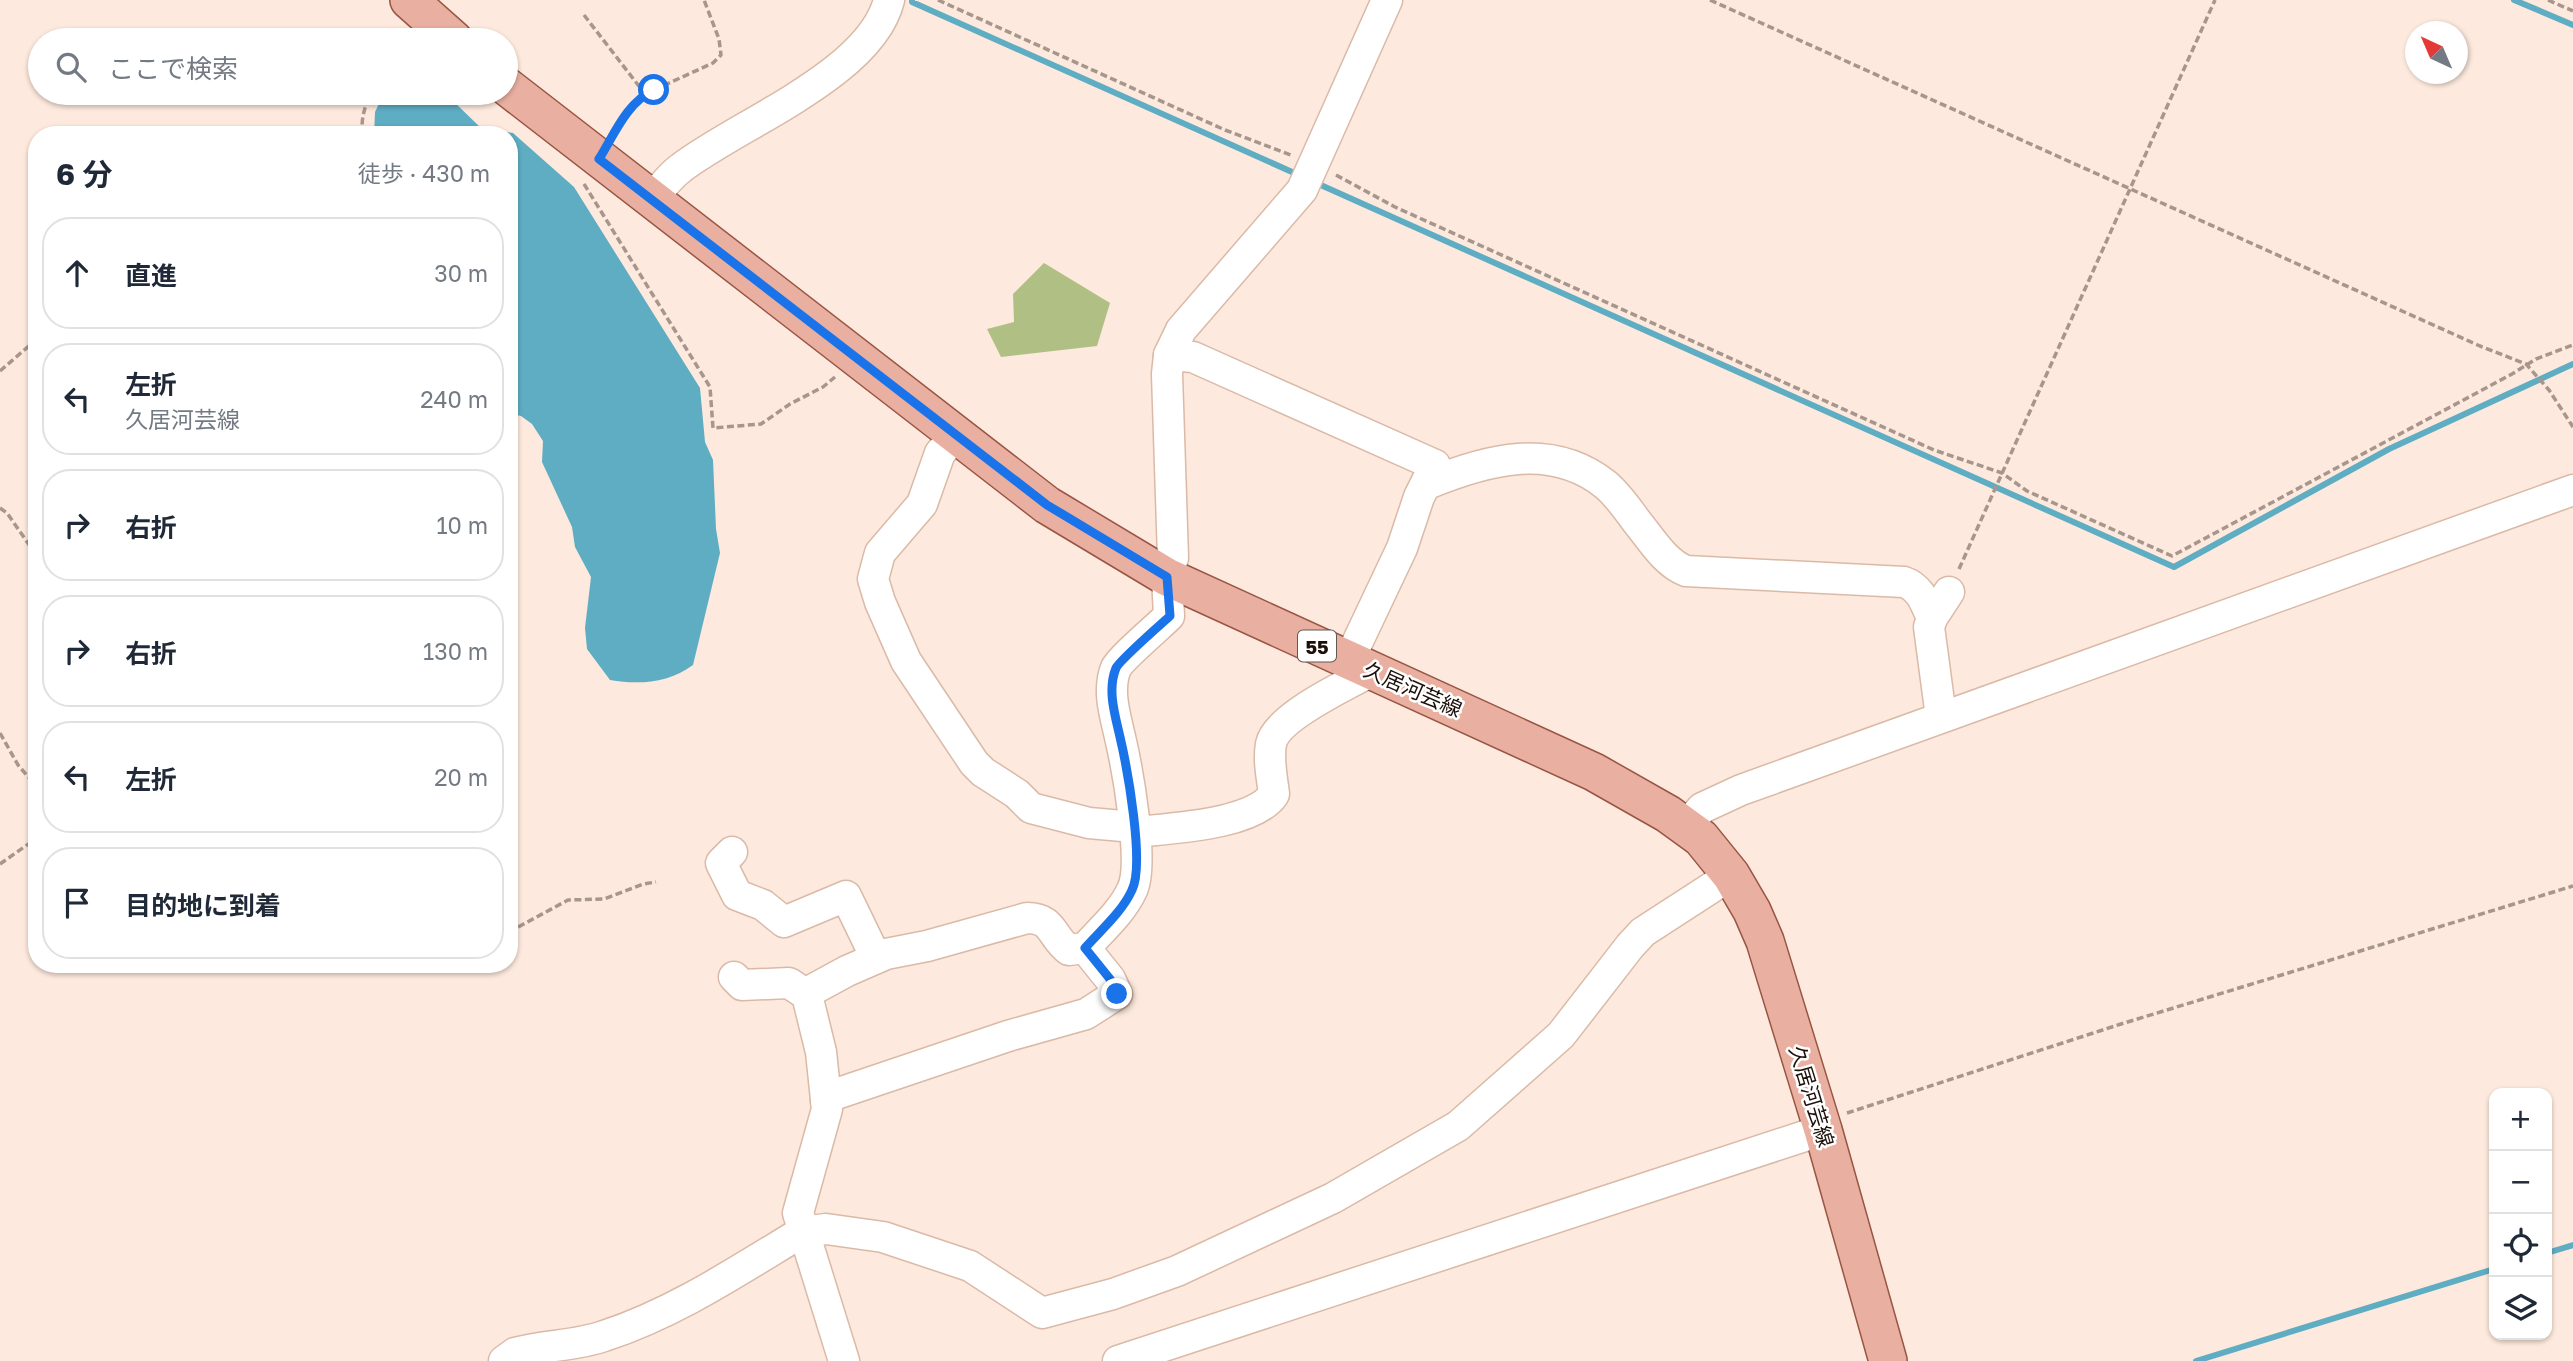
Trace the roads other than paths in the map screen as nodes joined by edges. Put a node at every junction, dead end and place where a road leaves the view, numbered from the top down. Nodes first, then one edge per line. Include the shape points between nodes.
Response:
1 (409, 0) edge
2 (890, 0) edge
3 (1387, 0) edge
4 (440, 28) edge
5 (518, 98) edge
6 (652, 199) junction
7 (1170, 355) junction
8 (957, 435) junction
9 (1427, 484) junction
10 (2573, 490) edge
11 (1167, 577) junction
12 (1949, 592) road end
13 (1932, 618) junction
14 (1360, 665) junction
15 (1941, 717) junction
16 (1685, 827) junction
17 (1135, 830) junction
18 (732, 852) dead end
19 (1731, 875) junction
20 (1085, 948) junction
21 (876, 958) junction
22 (734, 977) dead end
23 (807, 995) junction
24 (826, 1101) junction
25 (1822, 1126) junction
26 (802, 1232) junction
27 (504, 1361) edge
28 (844, 1361) edge
29 (1118, 1361) edge
30 (1888, 1361) edge

1 - 4 main road
2 - 6 street via 876,32 862,48 770,115 682,167
3 - 7 street via 1310,173 1181,330
5 - 6 main road, 久居河芸線 / 55 via 591,171
6 - 8 main road, 久居河芸線 / 55
7 - 9 street via 1193,357 1435,465
7 - 11 street via 1173,558
8 - 11 main road, 久居河芸線 / 55 via 1047,505
8 - 17 street via 940,453 922,504 877,559 873,579 906,661 974,763 1031,808
9 - 13 street via 1494,462 1548,458 1591,474 1613,492 1678,568 1904,582 1923,597
9 - 14 street
10 - 15 street
11 - 14 main road, 久居河芸線 / 55
11 - 17 street via 1170,616 1116,667 1113,689
12 - 13 street
13 - 15 street
14 - 16 main road, 久居河芸線 / 55 via 1594,772
14 - 17 street via 1277,732 1271,742 1274,794 1262,807 1210,824
15 - 16 street via 1741,790 1702,808
16 - 19 main road, 久居河芸線 / 55 via 1701,838
17 - 20 street via 1134,887
18 - 21 street via 721,863 737,895 763,905 784,922 846,896
19 - 25 main road, 久居河芸線 / 55 via 1765,941
19 - 26 street via 1643,932 1561,1035 1458,1126 1334,1198 1177,1271 1042,1313 970,1266 883,1237 826,1229
20 - 21 street via 1069,950 1045,922 1027,918
20 - 24 street via 1117,994 1086,1014
21 - 23 street
22 - 23 street via 742,985 789,983
23 - 24 street via 821,1052
24 - 26 street via 798,1213
25 - 29 street
25 - 30 main road, 久居河芸線 / 55
26 - 27 street via 694,1296 634,1325 601,1337 515,1353
26 - 28 street

